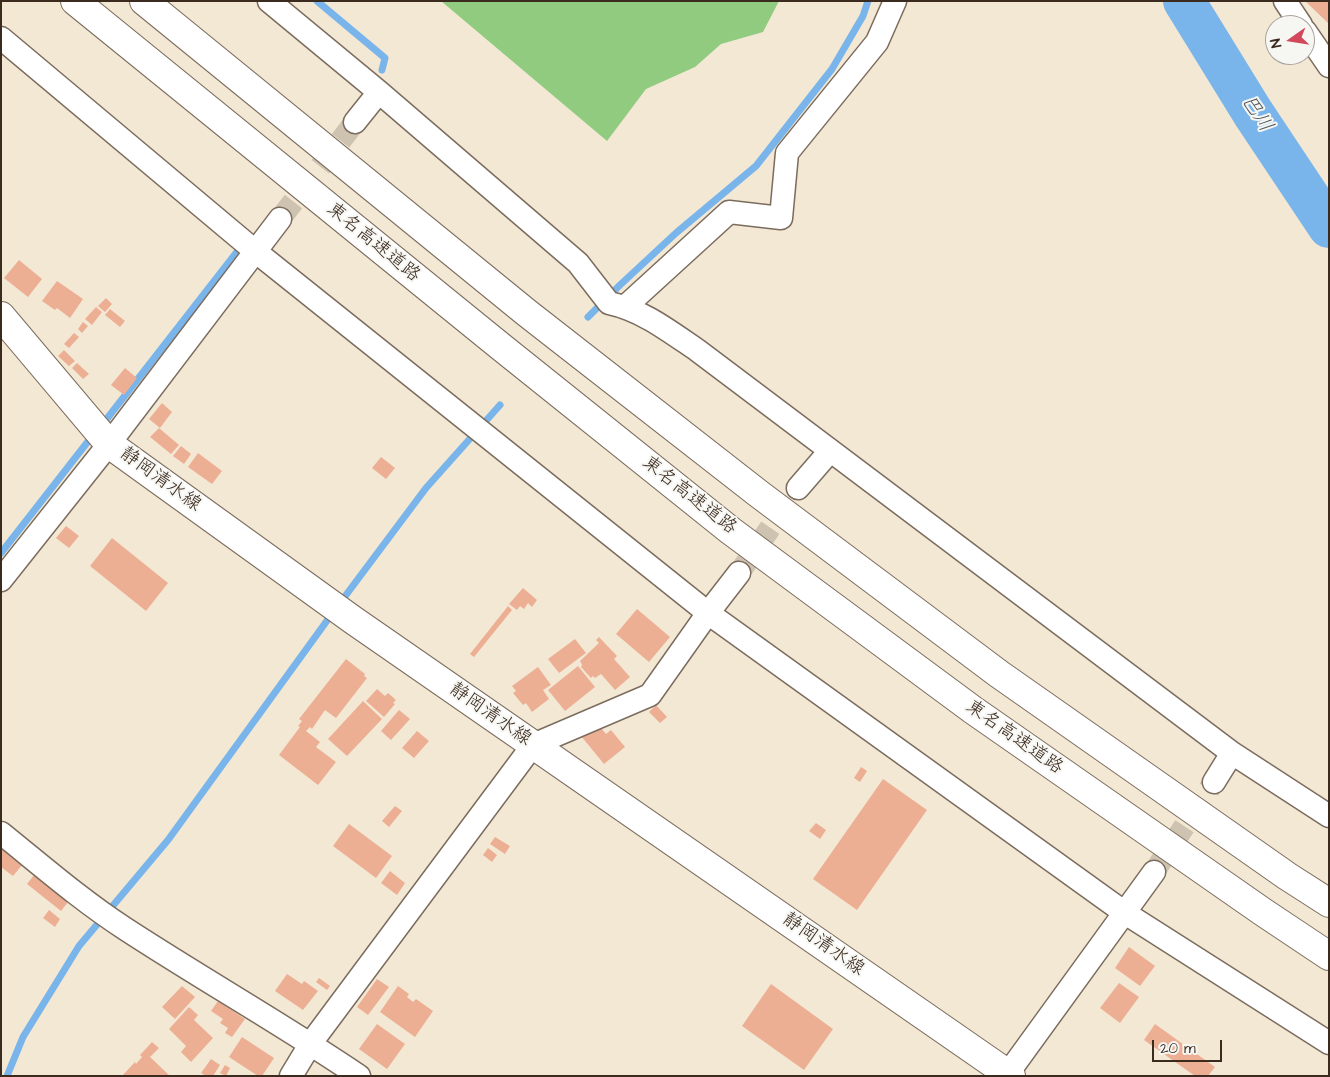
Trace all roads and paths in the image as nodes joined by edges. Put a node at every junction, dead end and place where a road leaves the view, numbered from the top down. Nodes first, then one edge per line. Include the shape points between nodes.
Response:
1 (76, 1) edge
2 (144, 1) edge
3 (269, 1) edge
4 (895, 1) edge
5 (1285, 1) edge
6 (1294, 15) edge
7 (1, 38) edge
8 (1315, 46) edge
9 (1329, 66) edge
10 (379, 92) junction
11 (355, 122) tunnel mouth
12 (280, 219) tunnel mouth
13 (254, 251) junction
14 (618, 304) junction
15 (1, 316) edge
16 (109, 444) junction
17 (830, 451) junction
18 (798, 488) tunnel mouth
19 (739, 573) tunnel mouth
20 (1, 580) edge
21 (708, 613) junction
22 (533, 746) junction
23 (1232, 753) junction
24 (1214, 782) tunnel mouth
25 (1329, 816) edge
26 (1, 833) edge
27 (1154, 872) tunnel mouth
28 (1329, 903) edge
29 (1125, 913) junction
30 (1329, 956) edge
31 (311, 1043) junction
32 (1329, 1043) edge
33 (1008, 1075) edge
34 (291, 1076) edge
35 (359, 1076) edge

1 - 30 main road, 東名高速道路 via 731,531 973,710
2 - 28 main road via 526,312 759,494 999,674
3 - 10 street
4 - 14 street via 877,42 787,153 781,218 729,212
5 - 6 street
7 - 13 street
8 - 9 street
10 - 11 street
10 - 14 street via 578,263
12 - 13 street
13 - 16 street
13 - 21 street
14 - 17 street via 650,318 697,350
15 - 16 main road, 静岡清水線
16 - 20 street
16 - 22 main road, 静岡清水線
17 - 18 street
17 - 23 street
19 - 21 street
21 - 22 street via 650,694
21 - 29 street
22 - 31 street
22 - 33 main road, 静岡清水線
23 - 24 street
23 - 25 street
26 - 31 street via 124,928
27 - 29 street
29 - 32 street
29 - 33 street
31 - 34 street
31 - 35 street

